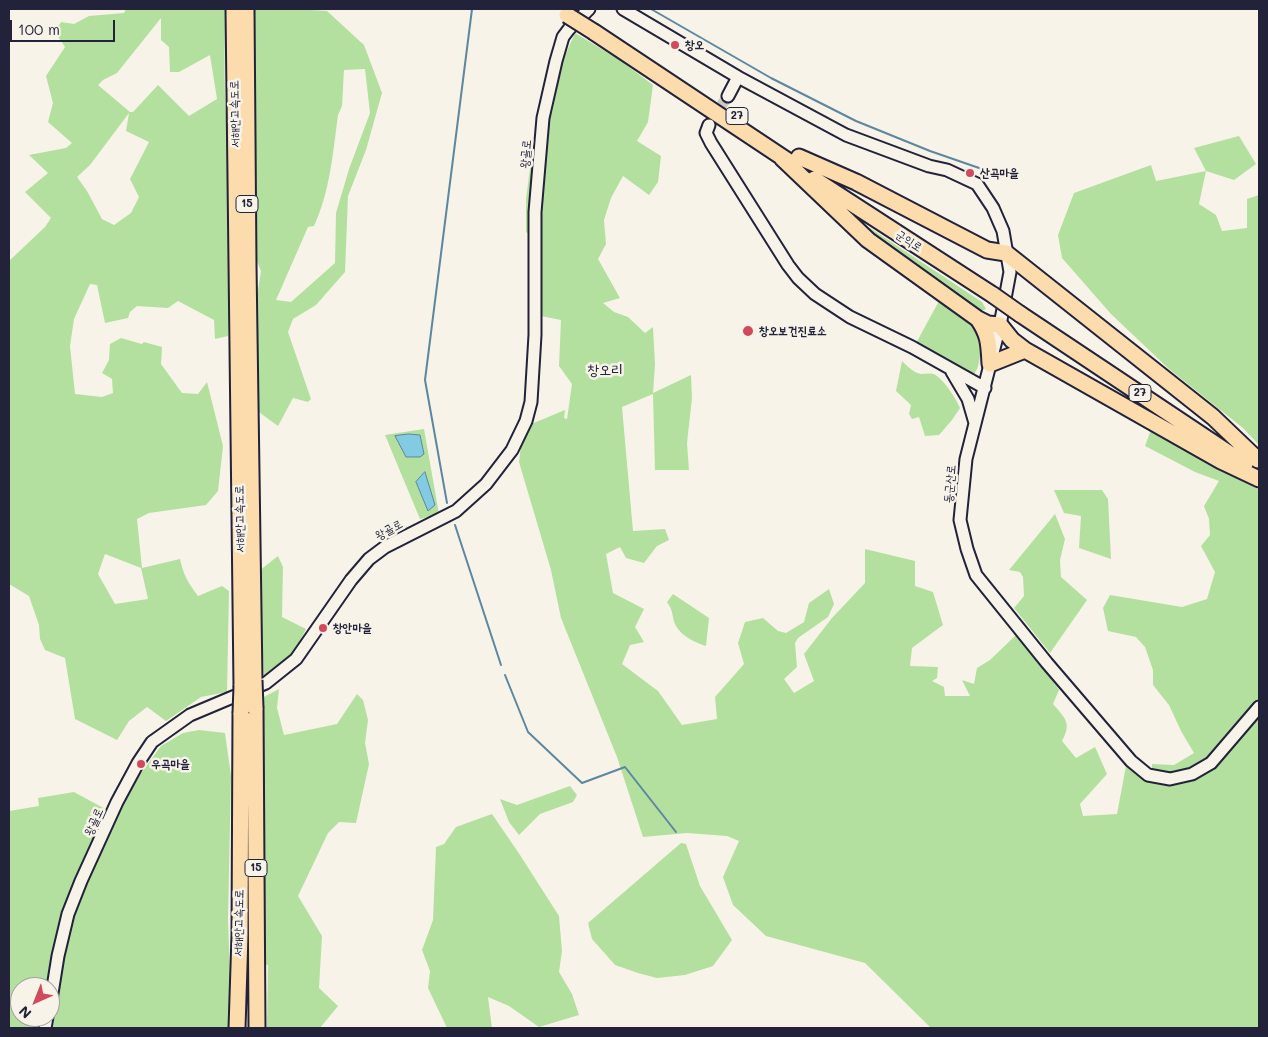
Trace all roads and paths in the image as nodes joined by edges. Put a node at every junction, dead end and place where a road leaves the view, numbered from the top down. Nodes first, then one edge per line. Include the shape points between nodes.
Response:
1 (234, 9) edge
2 (246, 9) edge
3 (589, 9) edge
4 (623, 9) edge
5 (567, 11) edge
6 (597, 28) junction
7 (738, 77) junction
8 (728, 96) tunnel mouth
9 (708, 125) dead end
10 (800, 157) junction
11 (782, 158) junction
12 (1006, 253) junction
13 (994, 291) junction
14 (978, 319) junction
15 (1000, 325) junction
16 (1025, 350) junction
17 (990, 364) junction
18 (952, 370) junction
19 (985, 388) junction
20 (975, 423) junction
21 (1259, 465) edge
22 (1259, 479) edge
23 (248, 683) junction
24 (1259, 707) edge
25 (248, 710) junction
26 (55, 977) edge
27 (237, 1028) edge
28 (257, 1028) edge

1 - 23 highway, 서해안고속도로 / 15 via 238,389
2 - 23 highway, 서해안고속도로 / 15 via 250,400
3 - 26 street, 왕골로 via 563,38 543,118 535,212 535,335 531,402 512,450 486,484 456,511 385,547 369,560 351,580 296,659 266,683 190,715 152,742 118,802 81,880 68,914
4 - 7 street
5 - 6 highway, 군익로 / 27, bridge
6 - 10 highway, 군익로 / 27
6 - 11 highway, 군익로 / 27
7 - 8 street
7 - 12 street, 동군산로 via 846,135 947,170 977,184 994,208 1003,231
9 - 18 street via 706,133 711,143 788,265 805,286 850,318
10 - 12 highway via 856,182 987,250
10 - 13 highway, 군익로 / 27
11 - 13 highway, 군익로 / 27
11 - 14 highway via 868,240
12 - 15 street, 동군산로 via 1010,272
12 - 21 highway via 1212,417
13 - 21 highway, 군익로 / 27, bridge
14 - 15 highway
14 - 17 highway via 986,330
15 - 16 highway
15 - 17 street, 동군산로
16 - 17 highway
16 - 22 highway via 1221,461
17 - 19 street, 동군산로
18 - 19 street
18 - 20 street via 968,399
19 - 20 street, 동군산로
20 - 24 street, 동군산로 via 966,459 960,520 976,575 1133,763 1148,774 1170,779 1192,774 1211,763
23 - 25 highway, 서해안고속도로 / 15, bridge
25 - 27 highway, 서해안고속도로 / 15
25 - 28 highway, 서해안고속도로 / 15

